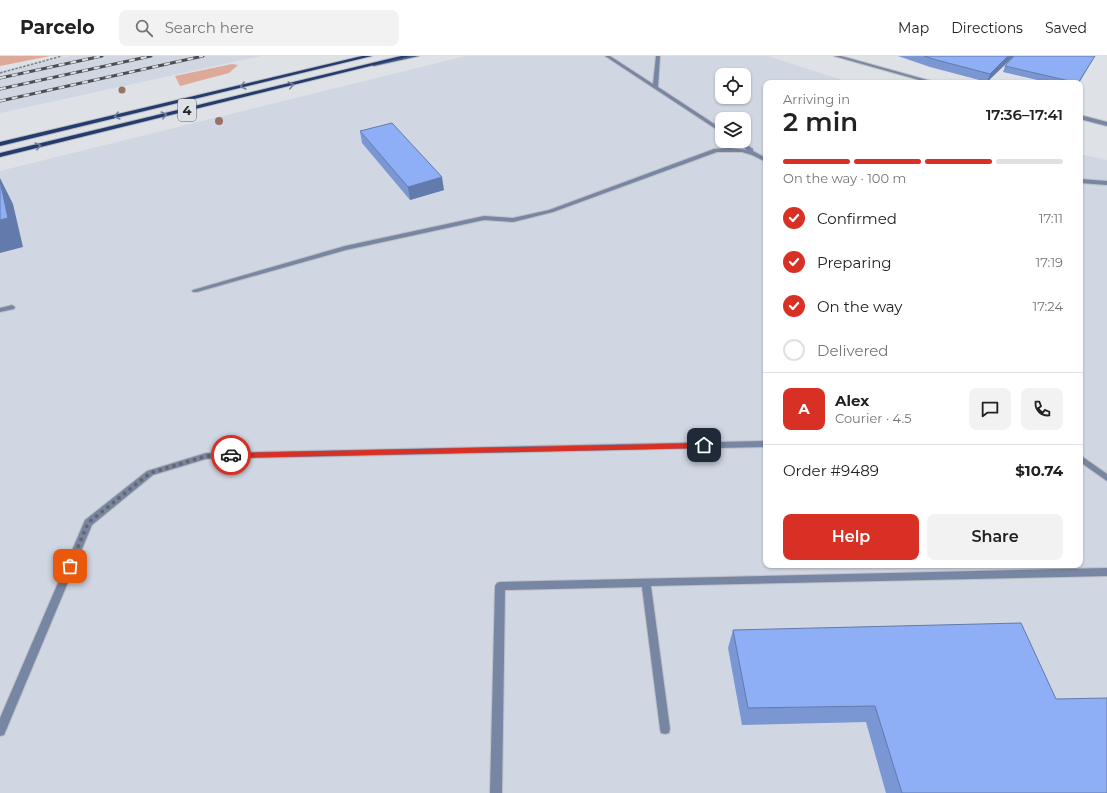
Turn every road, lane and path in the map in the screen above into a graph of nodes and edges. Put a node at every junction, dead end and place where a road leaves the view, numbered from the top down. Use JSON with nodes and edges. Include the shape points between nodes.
{"nodes":[{"id":1,"x":62,"y":56,"type":"edge"},
{"id":2,"x":366,"y":56,"type":"edge"},
{"id":3,"x":408,"y":56,"type":"edge"},
{"id":4,"x":418,"y":56,"type":"edge"},
{"id":5,"x":607,"y":56,"type":"edge"},
{"id":6,"x":658,"y":56,"type":"edge"},
{"id":7,"x":836,"y":56,"type":"edge"},
{"id":8,"x":856,"y":56,"type":"edge"},
{"id":9,"x":848,"y":60,"type":"junction"},
{"id":10,"x":374,"y":65,"type":"junction"},
{"id":11,"x":0,"y":73,"type":"edge"},
{"id":12,"x":925,"y":80,"type":"edge"},
{"id":13,"x":655,"y":87,"type":"junction"},
{"id":14,"x":1083,"y":118,"type":"edge"},
{"id":15,"x":1107,"y":123,"type":"edge"},
{"id":16,"x":715,"y":126,"type":"edge"},
{"id":17,"x":0,"y":144,"type":"edge"},
{"id":18,"x":748,"y":148,"type":"edge"},
{"id":19,"x":755,"y":153,"type":"junction"},
{"id":20,"x":0,"y":155,"type":"edge"},
{"id":21,"x":763,"y":158,"type":"edge"},
{"id":22,"x":1083,"y":181,"type":"edge"},
{"id":23,"x":1107,"y":182,"type":"edge"},
{"id":24,"x":195,"y":291,"type":"dead end"},
{"id":25,"x":12,"y":307,"type":"dead end"},
{"id":26,"x":0,"y":310,"type":"edge"},
{"id":27,"x":763,"y":444,"type":"edge"},
{"id":28,"x":1083,"y":460,"type":"edge"},
{"id":29,"x":1107,"y":478,"type":"edge"},
{"id":30,"x":1107,"y":572,"type":"edge"},
{"id":31,"x":646,"y":582,"type":"junction"},
{"id":32,"x":665,"y":729,"type":"dead end"},
{"id":33,"x":0,"y":731,"type":"edge"},
{"id":34,"x":496,"y":793,"type":"edge"}],
"edges":[{"from":1,"to":11,"type":"path"},
{"from":2,"to":17,"type":"main road","number":"4","one_way":true},
{"from":3,"to":10,"type":"main road","number":"4"},
{"from":4,"to":10,"type":"street"},
{"from":5,"to":13,"type":"street"},
{"from":6,"to":13,"type":"street"},
{"from":7,"to":9,"type":"street"},
{"from":8,"to":9,"type":"street"},
{"from":9,"to":12,"type":"street"},
{"from":20,"to":10,"type":"main road","number":"4","one_way":true},
{"from":13,"to":16,"type":"street"},
{"from":14,"to":15,"type":"street"},
{"from":18,"to":19,"type":"street"},
{"from":19,"to":21,"type":"street"},
{"from":19,"to":24,"type":"street","via":[[733,148],[716,150],[551,211],[513,220],[484,218],[345,248]]},
{"from":22,"to":23,"type":"street"},
{"from":25,"to":26,"type":"street"},
{"from":27,"to":33,"type":"street","via":[[206,456],[150,473],[88,523]]},
{"from":28,"to":29,"type":"street"},
{"from":30,"to":31,"type":"street"},
{"from":31,"to":32,"type":"street"},
{"from":31,"to":34,"type":"street","via":[[500,586]]}]}
